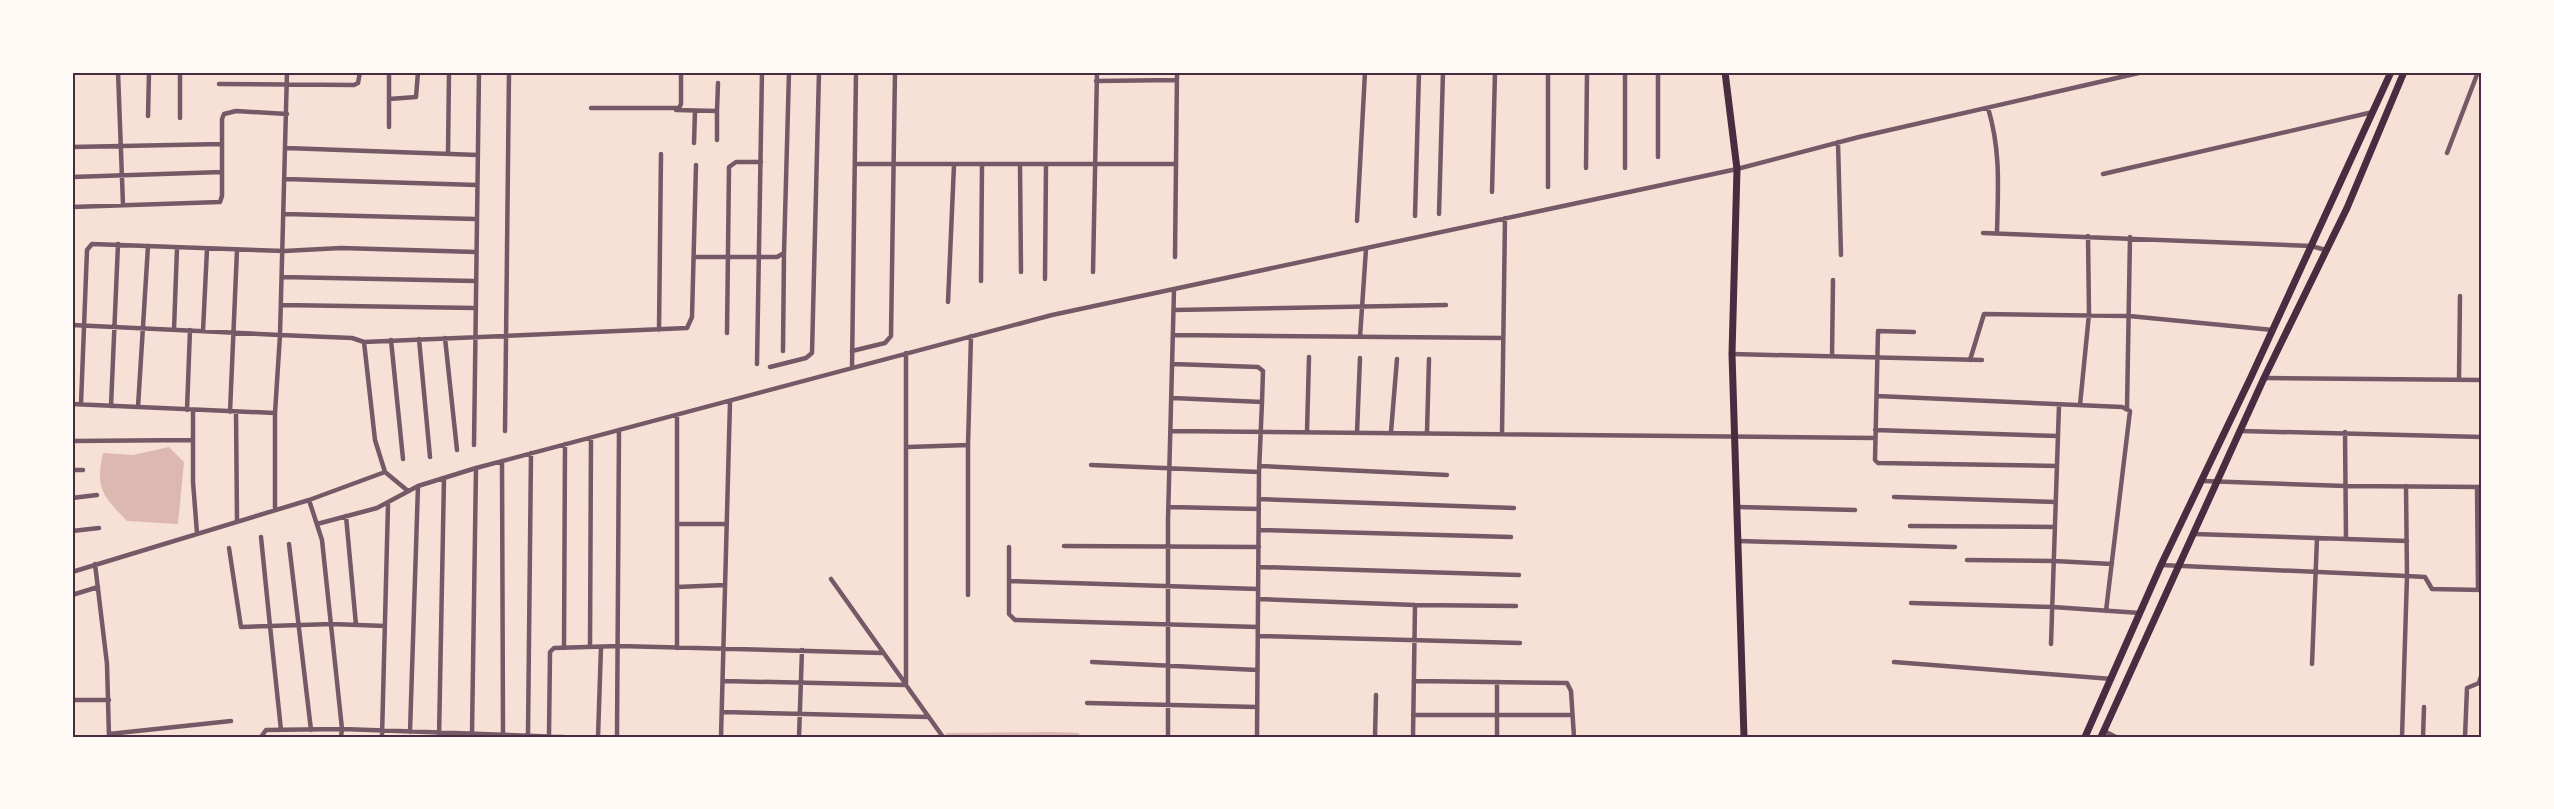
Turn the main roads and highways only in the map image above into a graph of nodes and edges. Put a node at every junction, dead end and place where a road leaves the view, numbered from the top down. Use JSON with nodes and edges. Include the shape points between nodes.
{"nodes":[{"id":1,"x":1725,"y":72,"type":"edge"},
{"id":2,"x":2391,"y":72,"type":"edge"},
{"id":3,"x":2404,"y":72,"type":"edge"},
{"id":4,"x":2102,"y":734,"type":"edge"},
{"id":5,"x":1744,"y":737,"type":"edge"},
{"id":6,"x":2085,"y":737,"type":"edge"}],
"edges":[{"from":1,"to":5,"type":"main road","via":[[1737,166],[1732,354]]},
{"from":2,"to":6,"type":"main road"},
{"from":3,"to":4,"type":"main road","via":[[2362,173]]}]}
